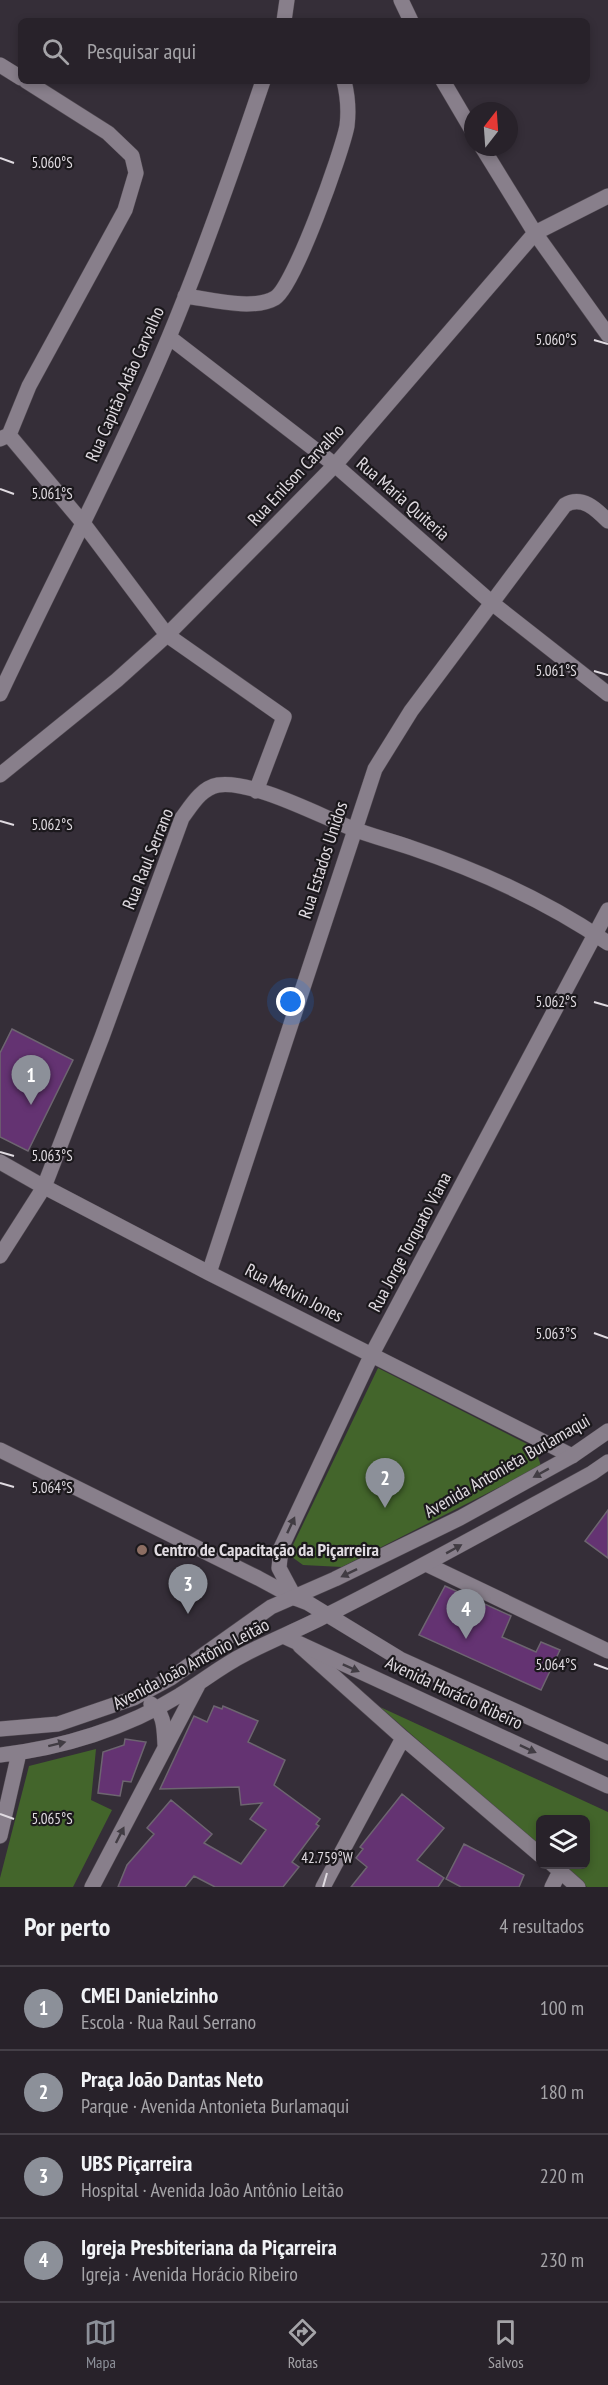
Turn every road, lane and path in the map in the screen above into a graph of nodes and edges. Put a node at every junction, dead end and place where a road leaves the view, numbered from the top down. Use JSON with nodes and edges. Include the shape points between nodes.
{"nodes":[{"id":1,"x":401,"y":0,"type":"edge"},
{"id":2,"x":410,"y":18,"type":"edge"},
{"id":3,"x":0,"y":65,"type":"edge"},
{"id":4,"x":18,"y":76,"type":"edge"},
{"id":5,"x":31,"y":84,"type":"edge"},
{"id":6,"x":262,"y":84,"type":"edge"},
{"id":7,"x":345,"y":84,"type":"edge"},
{"id":8,"x":445,"y":84,"type":"edge"},
{"id":9,"x":464,"y":117,"type":"edge"},
{"id":10,"x":488,"y":156,"type":"edge"},
{"id":11,"x":608,"y":196,"type":"edge"},
{"id":12,"x":535,"y":233,"type":"junction"},
{"id":13,"x":185,"y":296,"type":"junction"},
{"id":14,"x":608,"y":335,"type":"edge"},
{"id":15,"x":169,"y":337,"type":"junction"},
{"id":16,"x":4,"y":437,"type":"edge"},
{"id":17,"x":335,"y":465,"type":"junction"},
{"id":18,"x":608,"y":521,"type":"edge"},
{"id":19,"x":83,"y":523,"type":"junction"},
{"id":20,"x":492,"y":603,"type":"junction"},
{"id":21,"x":167,"y":634,"type":"junction"},
{"id":22,"x":0,"y":694,"type":"edge"},
{"id":23,"x":608,"y":694,"type":"edge"},
{"id":24,"x":0,"y":775,"type":"edge"},
{"id":25,"x":256,"y":791,"type":"junction"},
{"id":26,"x":353,"y":829,"type":"junction"},
{"id":27,"x":608,"y":910,"type":"edge"},
{"id":28,"x":602,"y":938,"type":"edge"},
{"id":29,"x":0,"y":1162,"type":"edge"},
{"id":30,"x":44,"y":1187,"type":"junction"},
{"id":31,"x":0,"y":1256,"type":"edge"},
{"id":32,"x":209,"y":1273,"type":"junction"},
{"id":33,"x":372,"y":1354,"type":"junction"},
{"id":34,"x":608,"y":1431,"type":"edge"},
{"id":35,"x":0,"y":1450,"type":"edge"},
{"id":36,"x":572,"y":1456,"type":"junction"},
{"id":37,"x":608,"y":1462,"type":"edge"},
{"id":38,"x":426,"y":1564,"type":"junction"},
{"id":39,"x":295,"y":1598,"type":"junction"},
{"id":40,"x":328,"y":1615,"type":"junction"},
{"id":41,"x":283,"y":1636,"type":"junction"},
{"id":42,"x":298,"y":1644,"type":"junction"},
{"id":43,"x":608,"y":1651,"type":"edge"},
{"id":44,"x":201,"y":1680,"type":"junction"},
{"id":45,"x":134,"y":1698,"type":"junction"},
{"id":46,"x":157,"y":1708,"type":"junction"},
{"id":47,"x":0,"y":1729,"type":"edge"},
{"id":48,"x":403,"y":1738,"type":"junction"},
{"id":49,"x":165,"y":1745,"type":"junction"},
{"id":50,"x":19,"y":1753,"type":"junction"},
{"id":51,"x":608,"y":1753,"type":"edge"},
{"id":52,"x":0,"y":1755,"type":"edge"},
{"id":53,"x":608,"y":1786,"type":"edge"},
{"id":54,"x":0,"y":1836,"type":"edge"},
{"id":55,"x":536,"y":1852,"type":"edge"},
{"id":56,"x":556,"y":1869,"type":"edge"},
{"id":57,"x":557,"y":1869,"type":"edge"},
{"id":58,"x":93,"y":1887,"type":"edge"},
{"id":59,"x":323,"y":1887,"type":"edge"},
{"id":60,"x":552,"y":1887,"type":"edge"},
{"id":61,"x":578,"y":1887,"type":"edge"}],
"edges":[{"from":1,"to":2,"type":"street"},
{"from":3,"to":4,"type":"street"},
{"from":5,"to":16,"type":"street","via":[[108,133],[132,156],[136,173],[125,210]]},
{"from":6,"to":13,"type":"street","name":"Rua Capitão Adão Carvalho"},
{"from":7,"to":13,"type":"street","via":[[350,102],[341,153],[284,288],[277,297],[263,303]]},
{"from":8,"to":9,"type":"street"},
{"from":10,"to":12,"type":"street"},
{"from":11,"to":12,"type":"street","name":"Rua Enilson Carvalho"},
{"from":12,"to":14,"type":"street"},
{"from":12,"to":17,"type":"street","name":"Rua Enilson Carvalho"},
{"from":13,"to":15,"type":"street","name":"Rua Capitão Adão Carvalho"},
{"from":15,"to":17,"type":"street","name":"Rua Maria Quiteria"},
{"from":15,"to":19,"type":"street","name":"Rua Capitão Adão Carvalho"},
{"from":16,"to":19,"type":"street"},
{"from":17,"to":20,"type":"street","name":"Rua Maria Quiteria"},
{"from":17,"to":21,"type":"street","name":"Rua Enilson Carvalho"},
{"from":18,"to":20,"type":"street","name":"Rua Estados Unidos","via":[[581,501],[565,505]]},
{"from":19,"to":21,"type":"street"},
{"from":19,"to":22,"type":"street","name":"Rua Capitão Adão Carvalho"},
{"from":20,"to":23,"type":"street","name":"Rua Maria Quiteria"},
{"from":20,"to":26,"type":"street","name":"Rua Estados Unidos","via":[[411,711],[375,769]]},
{"from":21,"to":24,"type":"street","name":"Rua Enilson Carvalho"},
{"from":21,"to":25,"type":"street","via":[[284,717]]},
{"from":25,"to":26,"type":"street","name":"Rua Raul Serrano"},
{"from":25,"to":30,"type":"street","name":"Rua Raul Serrano","via":[[216,785],[198,795],[182,818]]},
{"from":26,"to":28,"type":"street","name":"Rua Raul Serrano","via":[[414,848],[530,896]]},
{"from":26,"to":32,"type":"street","name":"Rua Estados Unidos"},
{"from":27,"to":28,"type":"street","name":"Rua Jorge Torquato Viana"},
{"from":28,"to":33,"type":"street","name":"Rua Jorge Torquato Viana"},
{"from":29,"to":30,"type":"street","name":"Rua Melvin Jones"},
{"from":30,"to":31,"type":"street","name":"Rua Raul Serrano"},
{"from":30,"to":32,"type":"street","name":"Rua Melvin Jones"},
{"from":32,"to":33,"type":"street","name":"Rua Melvin Jones"},
{"from":33,"to":36,"type":"street","name":"Rua Melvin Jones"},
{"from":39,"to":33,"type":"street","name":"Rua Jorge Torquato Viana","one_way":true,"via":[[279,1568],[280,1548]]},
{"from":34,"to":36,"type":"street","name":"Avenida Antonieta Burlamaqui"},
{"from":35,"to":39,"type":"street","name":"Avenida Horácio Ribeiro"},
{"from":36,"to":39,"type":"street","name":"Avenida Antonieta Burlamaqui","one_way":true,"via":[[460,1518]]},
{"from":38,"to":37,"type":"street","one_way":true},
{"from":38,"to":40,"type":"street"},
{"from":38,"to":43,"type":"street"},
{"from":39,"to":40,"type":"street","name":"Avenida Horácio Ribeiro"},
{"from":39,"to":45,"type":"street","name":"Avenida João Antônio Leitão","via":[[271,1608],[171,1678]]},
{"from":40,"to":41,"type":"street","name":"Avenida João Antônio Leitão"},
{"from":40,"to":51,"type":"street","name":"Avenida Horácio Ribeiro","via":[[400,1659]]},
{"from":41,"to":42,"type":"street","name":"Avenida Horácio Ribeiro"},
{"from":41,"to":44,"type":"street","name":"Avenida João Antônio Leitão"},
{"from":42,"to":48,"type":"street"},
{"from":42,"to":53,"type":"street","name":"Avenida Horácio Ribeiro","one_way":true},
{"from":44,"to":46,"type":"street","name":"Avenida João Antônio Leitão"},
{"from":44,"to":49,"type":"street"},
{"from":45,"to":46,"type":"street"},
{"from":45,"to":47,"type":"street","name":"Avenida João Antônio Leitão","via":[[58,1724]]},
{"from":46,"to":49,"type":"street"},
{"from":50,"to":46,"type":"street","name":"Avenida João Antônio Leitão","one_way":true,"via":[[123,1724]]},
{"from":48,"to":55,"type":"street"},
{"from":48,"to":59,"type":"street"},
{"from":58,"to":49,"type":"street","one_way":true},
{"from":50,"to":52,"type":"street","name":"Avenida João Antônio Leitão"},
{"from":50,"to":54,"type":"street"},
{"from":56,"to":60,"type":"street"},
{"from":57,"to":61,"type":"street"}]}
